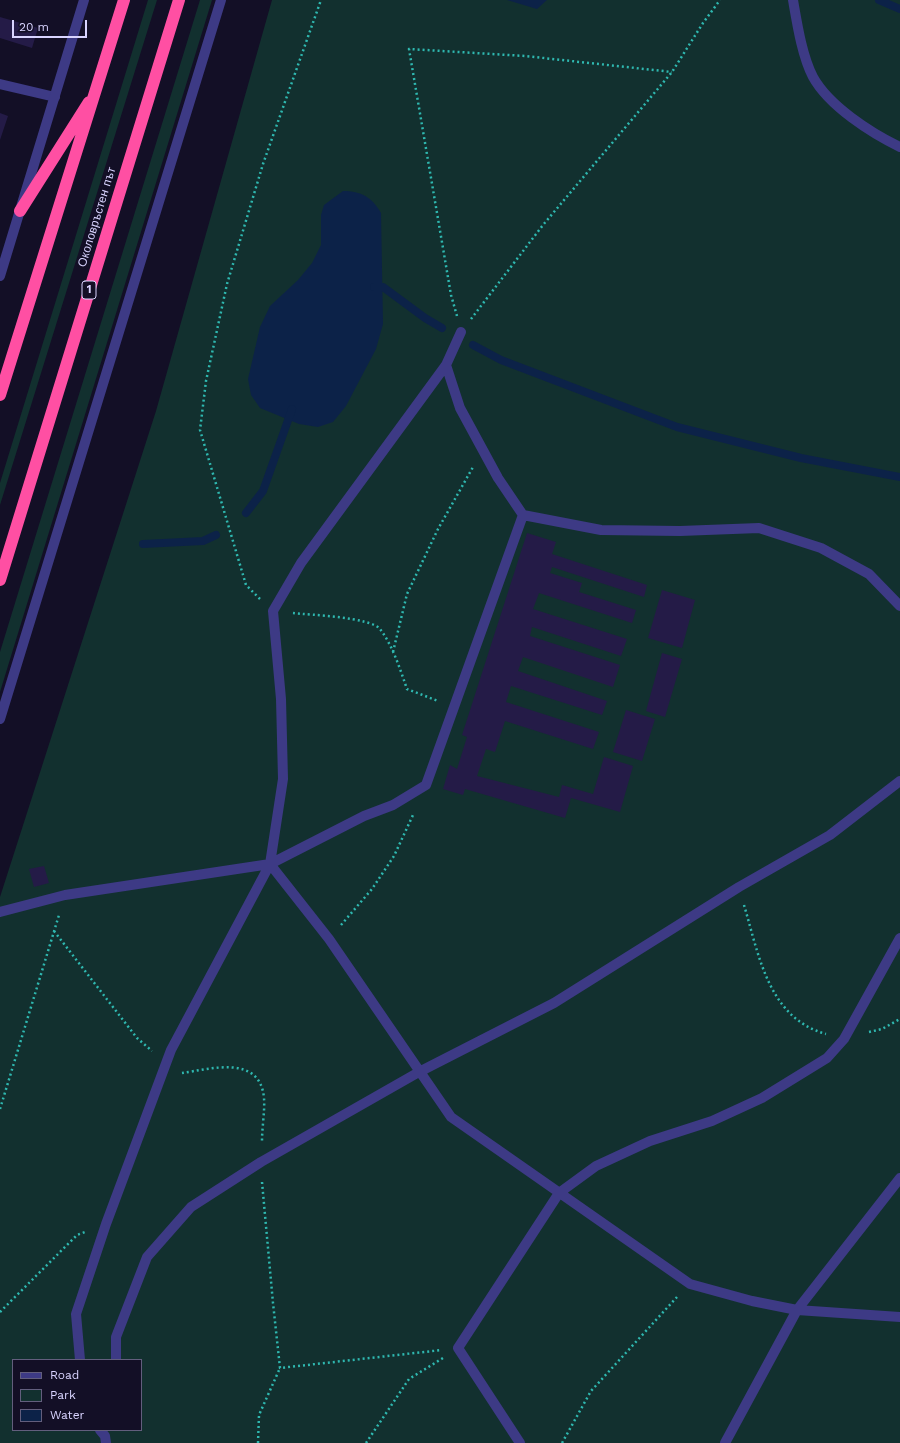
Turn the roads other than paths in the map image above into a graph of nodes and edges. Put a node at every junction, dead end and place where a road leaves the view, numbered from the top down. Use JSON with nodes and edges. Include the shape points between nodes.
{"nodes":[{"id":1,"x":84,"y":0,"type":"edge"},
{"id":2,"x":124,"y":0,"type":"edge"},
{"id":3,"x":179,"y":0,"type":"edge"},
{"id":4,"x":221,"y":0,"type":"edge"},
{"id":5,"x":793,"y":0,"type":"edge"},
{"id":6,"x":0,"y":84,"type":"edge"},
{"id":7,"x":98,"y":87,"type":"junction"},
{"id":8,"x":55,"y":97,"type":"junction"},
{"id":9,"x":900,"y":147,"type":"edge"},
{"id":10,"x":20,"y":211,"type":"junction"},
{"id":11,"x":4,"y":248,"type":"edge"},
{"id":12,"x":0,"y":276,"type":"edge"},
{"id":13,"x":461,"y":332,"type":"road end"},
{"id":14,"x":446,"y":365,"type":"junction"},
{"id":15,"x":0,"y":395,"type":"edge"},
{"id":16,"x":523,"y":515,"type":"junction"},
{"id":17,"x":0,"y":580,"type":"edge"},
{"id":18,"x":900,"y":606,"type":"edge"},
{"id":19,"x":0,"y":719,"type":"edge"},
{"id":20,"x":900,"y":780,"type":"edge"},
{"id":21,"x":270,"y":864,"type":"junction"},
{"id":22,"x":0,"y":912,"type":"edge"},
{"id":23,"x":900,"y":938,"type":"edge"},
{"id":24,"x":420,"y":1072,"type":"junction"},
{"id":25,"x":900,"y":1178,"type":"edge"},
{"id":26,"x":559,"y":1193,"type":"junction"},
{"id":27,"x":797,"y":1310,"type":"junction"},
{"id":28,"x":900,"y":1317,"type":"edge"},
{"id":29,"x":80,"y":1359,"type":"edge"},
{"id":30,"x":116,"y":1359,"type":"edge"},
{"id":31,"x":520,"y":1443,"type":"edge"},
{"id":32,"x":725,"y":1443,"type":"edge"}],
"edges":[{"from":1,"to":8,"type":"street"},
{"from":2,"to":7,"type":"highway"},
{"from":3,"to":17,"type":"highway","name":"Околовръстен път","number":"1"},
{"from":4,"to":19,"type":"street"},
{"from":5,"to":9,"type":"street","via":[[800,38],[813,77],[842,112]]},
{"from":6,"to":8,"type":"street"},
{"from":7,"to":10,"type":"highway"},
{"from":7,"to":15,"type":"highway"},
{"from":8,"to":10,"type":"street"},
{"from":10,"to":11,"type":"street"},
{"from":11,"to":12,"type":"street"},
{"from":13,"to":14,"type":"street"},
{"from":14,"to":16,"type":"street","via":[[460,408],[498,478]]},
{"from":14,"to":21,"type":"street","via":[[301,562],[273,611],[281,699],[283,779]]},
{"from":16,"to":18,"type":"street","via":[[602,530],[759,528],[828,551],[869,574]]},
{"from":16,"to":21,"type":"street","via":[[426,785],[393,805],[364,816]]},
{"from":20,"to":24,"type":"street","via":[[830,835],[739,888],[554,1003]]},
{"from":21,"to":22,"type":"street","via":[[65,895]]},
{"from":21,"to":24,"type":"street","via":[[329,939]]},
{"from":21,"to":29,"type":"street","via":[[166,1062],[106,1224],[76,1314]]},
{"from":23,"to":26,"type":"street","via":[[844,1038],[827,1058],[762,1098],[712,1121],[650,1141],[603,1163]]},
{"from":24,"to":26,"type":"street","via":[[450,1118]]},
{"from":24,"to":30,"type":"street","via":[[261,1162],[191,1207],[147,1257],[116,1337]]},
{"from":25,"to":27,"type":"street"},
{"from":26,"to":27,"type":"street","via":[[690,1284]]},
{"from":26,"to":31,"type":"street","via":[[458,1348]]},
{"from":27,"to":28,"type":"street"},
{"from":27,"to":32,"type":"street"}]}
